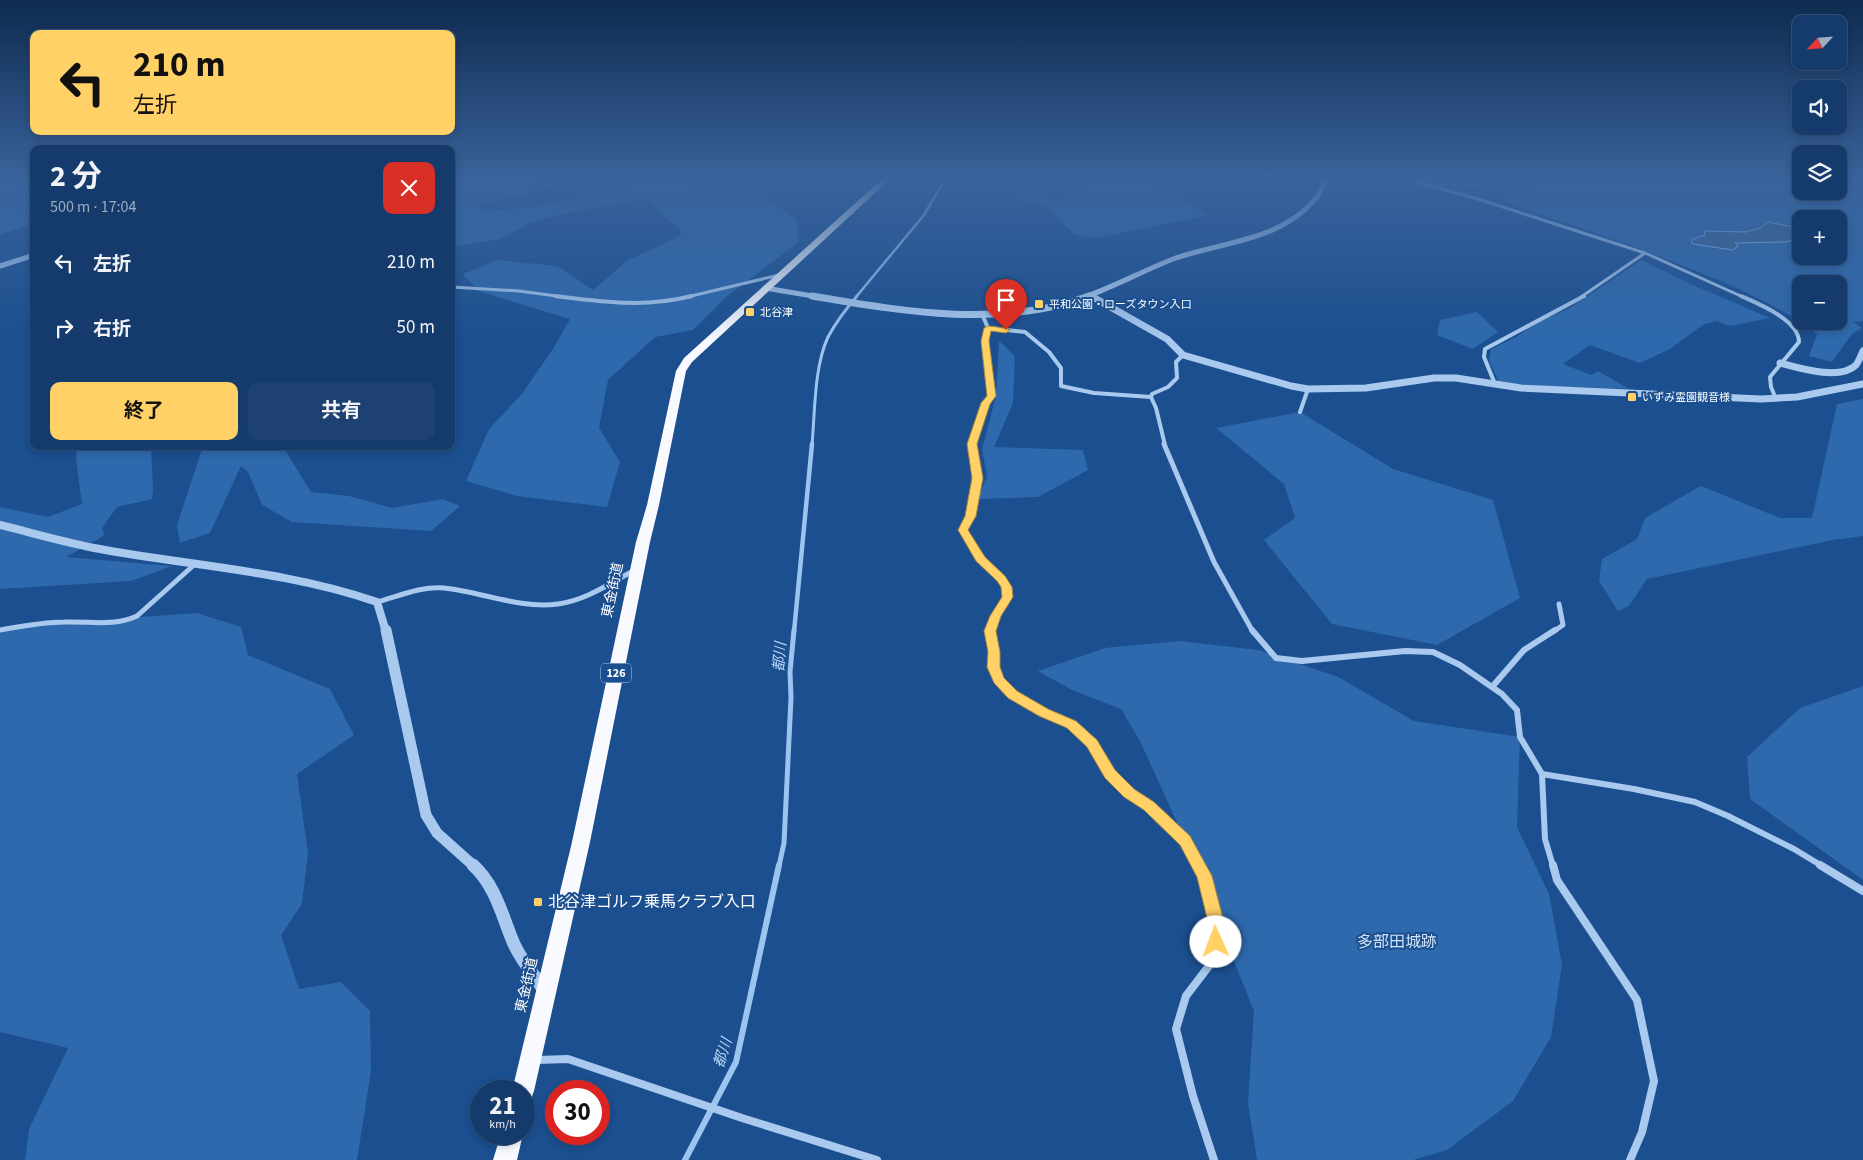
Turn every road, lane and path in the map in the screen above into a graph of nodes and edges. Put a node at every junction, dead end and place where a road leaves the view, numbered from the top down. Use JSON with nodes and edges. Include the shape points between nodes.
{"nodes":[{"id":1,"x":826,"y":233,"type":"edge"},
{"id":2,"x":1263,"y":233,"type":"edge"},
{"id":3,"x":1581,"y":233,"type":"edge"},
{"id":4,"x":1644,"y":253,"type":"junction"},
{"id":5,"x":30,"y":257,"type":"edge"},
{"id":6,"x":0,"y":266,"type":"edge"},
{"id":7,"x":779,"y":275,"type":"junction"},
{"id":8,"x":455,"y":287,"type":"edge"},
{"id":9,"x":766,"y":288,"type":"junction"},
{"id":10,"x":1090,"y":295,"type":"junction"},
{"id":11,"x":836,"y":299,"type":"joint"},
{"id":12,"x":872,"y":305,"type":"joint"},
{"id":13,"x":982,"y":314,"type":"junction"},
{"id":14,"x":988,"y":328,"type":"junction"},
{"id":15,"x":1863,"y":351,"type":"edge"},
{"id":16,"x":1183,"y":355,"type":"junction"},
{"id":17,"x":1780,"y":363,"type":"junction"},
{"id":18,"x":1495,"y":384,"type":"junction"},
{"id":19,"x":1863,"y":384,"type":"edge"},
{"id":20,"x":1308,"y":389,"type":"junction"},
{"id":21,"x":1151,"y":397,"type":"junction"},
{"id":22,"x":1776,"y":399,"type":"junction"},
{"id":23,"x":1300,"y":412,"type":"dead end"},
{"id":24,"x":0,"y":525,"type":"edge"},
{"id":25,"x":194,"y":564,"type":"junction"},
{"id":26,"x":638,"y":568,"type":"junction"},
{"id":27,"x":377,"y":602,"type":"junction"},
{"id":28,"x":1559,"y":604,"type":"dead end"},
{"id":29,"x":0,"y":630,"type":"edge"},
{"id":30,"x":1492,"y":687,"type":"junction"},
{"id":31,"x":1542,"y":774,"type":"junction"},
{"id":32,"x":1863,"y":891,"type":"edge"},
{"id":33,"x":546,"y":992,"type":"junction"},
{"id":34,"x":531,"y":1060,"type":"junction"},
{"id":35,"x":526,"y":1080,"type":"edge"},
{"id":36,"x":509,"y":1145,"type":"edge"},
{"id":37,"x":505,"y":1160,"type":"edge"},
{"id":38,"x":877,"y":1160,"type":"edge"},
{"id":39,"x":1214,"y":1160,"type":"edge"},
{"id":40,"x":1630,"y":1160,"type":"edge"}],
"edges":[{"from":1,"to":7,"type":"highway","name":"東金街道","number":"126"},
{"from":2,"to":10,"type":"street","via":[[1190,253]]},
{"from":3,"to":4,"type":"street"},
{"from":4,"to":17,"type":"street","via":[[1750,300],[1793,325],[1799,334],[1799,342]]},
{"from":4,"to":18,"type":"street","via":[[1582,297],[1485,349],[1484,357]]},
{"from":5,"to":6,"type":"street"},
{"from":7,"to":8,"type":"street","via":[[675,300],[643,304]]},
{"from":7,"to":9,"type":"highway","name":"東金街道","number":"126"},
{"from":9,"to":11,"type":"street"},
{"from":9,"to":26,"type":"highway","name":"東金街道","number":"126","via":[[688,360],[681,371]]},
{"from":10,"to":13,"type":"street","via":[[1044,307]]},
{"from":10,"to":16,"type":"street","via":[[1167,339]]},
{"from":11,"to":12,"type":"street"},
{"from":12,"to":13,"type":"street","via":[[926,312]]},
{"from":13,"to":14,"type":"street"},
{"from":14,"to":21,"type":"street","via":[[1025,332],[1049,352],[1061,368],[1061,386],[1102,394]]},
{"from":14,"to":39,"type":"street","via":[[985,341],[992,396],[986,403],[972,444],[978,478],[971,516],[963,530],[980,559],[1007,587],[1008,597],[990,631],[993,667],[999,680],[1012,694],[1072,724],[1092,743],[1110,774],[1185,840],[1205,876],[1217,926],[1214,958],[1186,996],[1176,1029]]},
{"from":15,"to":17,"type":"street","via":[[1856,364],[1840,372]]},
{"from":16,"to":20,"type":"street"},
{"from":16,"to":21,"type":"street","via":[[1176,362],[1178,378]]},
{"from":17,"to":22,"type":"street","via":[[1770,377]]},
{"from":18,"to":20,"type":"street","via":[[1434,378],[1366,388]]},
{"from":18,"to":22,"type":"street"},
{"from":19,"to":22,"type":"street"},
{"from":20,"to":23,"type":"street"},
{"from":21,"to":30,"type":"street","via":[[1157,408],[1161,436],[1188,504],[1252,630],[1276,658],[1302,661],[1433,652],[1460,665]]},
{"from":24,"to":25,"type":"street","via":[[99,550]]},
{"from":25,"to":27,"type":"street","via":[[340,589]]},
{"from":25,"to":29,"type":"street","via":[[127,622],[111,625],[59,621]]},
{"from":26,"to":27,"type":"street","via":[[574,600],[553,604],[528,605],[443,588],[428,588]]},
{"from":26,"to":33,"type":"highway","name":"東金街道","number":"126"},
{"from":27,"to":33,"type":"street","via":[[426,815],[437,833],[481,872],[493,889],[515,946]]},
{"from":28,"to":30,"type":"street","via":[[1563,625],[1524,650]]},
{"from":30,"to":31,"type":"street","via":[[1517,710],[1520,737]]},
{"from":31,"to":32,"type":"street","via":[[1695,802],[1794,849]]},
{"from":31,"to":40,"type":"street","via":[[1545,839],[1557,880],[1637,1000],[1654,1081],[1642,1132]]},
{"from":33,"to":34,"type":"highway","name":"東金街道","number":"126"},
{"from":34,"to":35,"type":"highway","name":"東金街道","number":"126"},
{"from":34,"to":38,"type":"street","via":[[568,1059]]},
{"from":36,"to":37,"type":"highway"}]}
